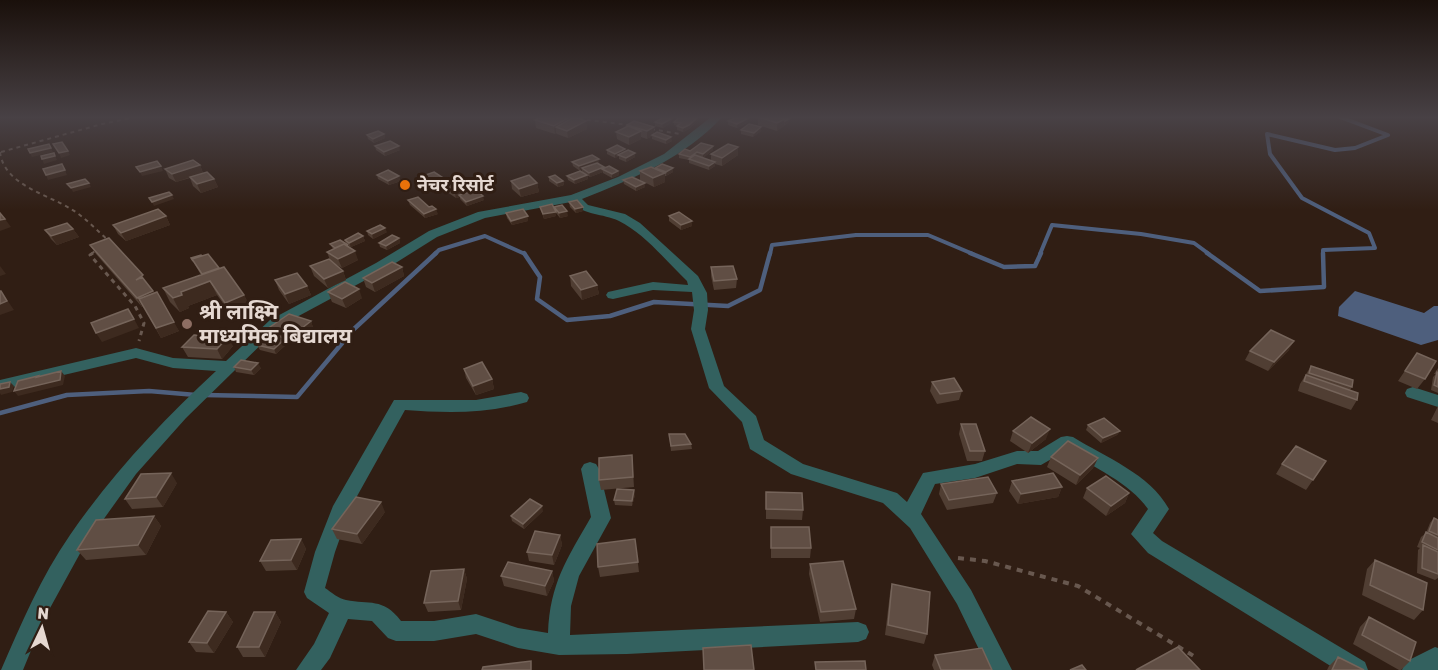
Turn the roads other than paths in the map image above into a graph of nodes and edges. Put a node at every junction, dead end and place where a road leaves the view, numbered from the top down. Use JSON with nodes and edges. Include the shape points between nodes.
{"nodes":[{"id":1,"x":678,"y":148,"type":"edge"},
{"id":2,"x":574,"y":198,"type":"junction"},
{"id":3,"x":613,"y":295,"type":"dead end"},
{"id":4,"x":699,"y":299,"type":"junction"},
{"id":5,"x":225,"y":370,"type":"junction"},
{"id":6,"x":0,"y":385,"type":"edge"},
{"id":7,"x":1413,"y":393,"type":"dead end"},
{"id":8,"x":521,"y":398,"type":"dead end"},
{"id":9,"x":1438,"y":401,"type":"edge"},
{"id":10,"x":590,"y":469,"type":"dead end"},
{"id":11,"x":910,"y":516,"type":"junction"},
{"id":12,"x":342,"y":610,"type":"junction"},
{"id":13,"x":858,"y":632,"type":"dead end"},
{"id":14,"x":559,"y":645,"type":"junction"},
{"id":15,"x":1438,"y":659,"type":"edge"},
{"id":16,"x":12,"y":670,"type":"edge"},
{"id":17,"x":307,"y":670,"type":"edge"},
{"id":18,"x":1001,"y":670,"type":"edge"},
{"id":19,"x":1357,"y":670,"type":"edge"},
{"id":20,"x":1413,"y":670,"type":"edge"}],
"edges":[{"from":1,"to":2,"type":"street","via":[[622,179]]},
{"from":2,"to":4,"type":"street","via":[[584,208],[621,217],[636,226],[693,279]]},
{"from":2,"to":5,"type":"street","via":[[482,215],[434,234],[275,323]]},
{"from":3,"to":4,"type":"street","via":[[653,286],[687,289]]},
{"from":4,"to":11,"type":"street","via":[[699,329],[717,388],[750,420],[756,444],[797,469],[890,498]]},
{"from":5,"to":6,"type":"street","via":[[136,353]]},
{"from":5,"to":16,"type":"street","via":[[130,469],[76,542],[34,615]]},
{"from":7,"to":9,"type":"street"},
{"from":8,"to":12,"type":"street","via":[[468,405],[399,404],[342,506],[314,592]]},
{"from":10,"to":14,"type":"street","via":[[601,518],[569,574],[560,606]]},
{"from":11,"to":18,"type":"street","via":[[964,597]]},
{"from":11,"to":19,"type":"street","via":[[929,478],[982,469],[1026,455],[1041,458],[1067,442],[1155,501],[1159,509],[1140,534],[1155,547]]},
{"from":12,"to":14,"type":"street","via":[[366,609],[389,619],[396,631],[435,631],[476,624],[518,638]]},
{"from":12,"to":17,"type":"street","via":[[322,651]]},
{"from":13,"to":14,"type":"street"},
{"from":15,"to":20,"type":"street"}]}
